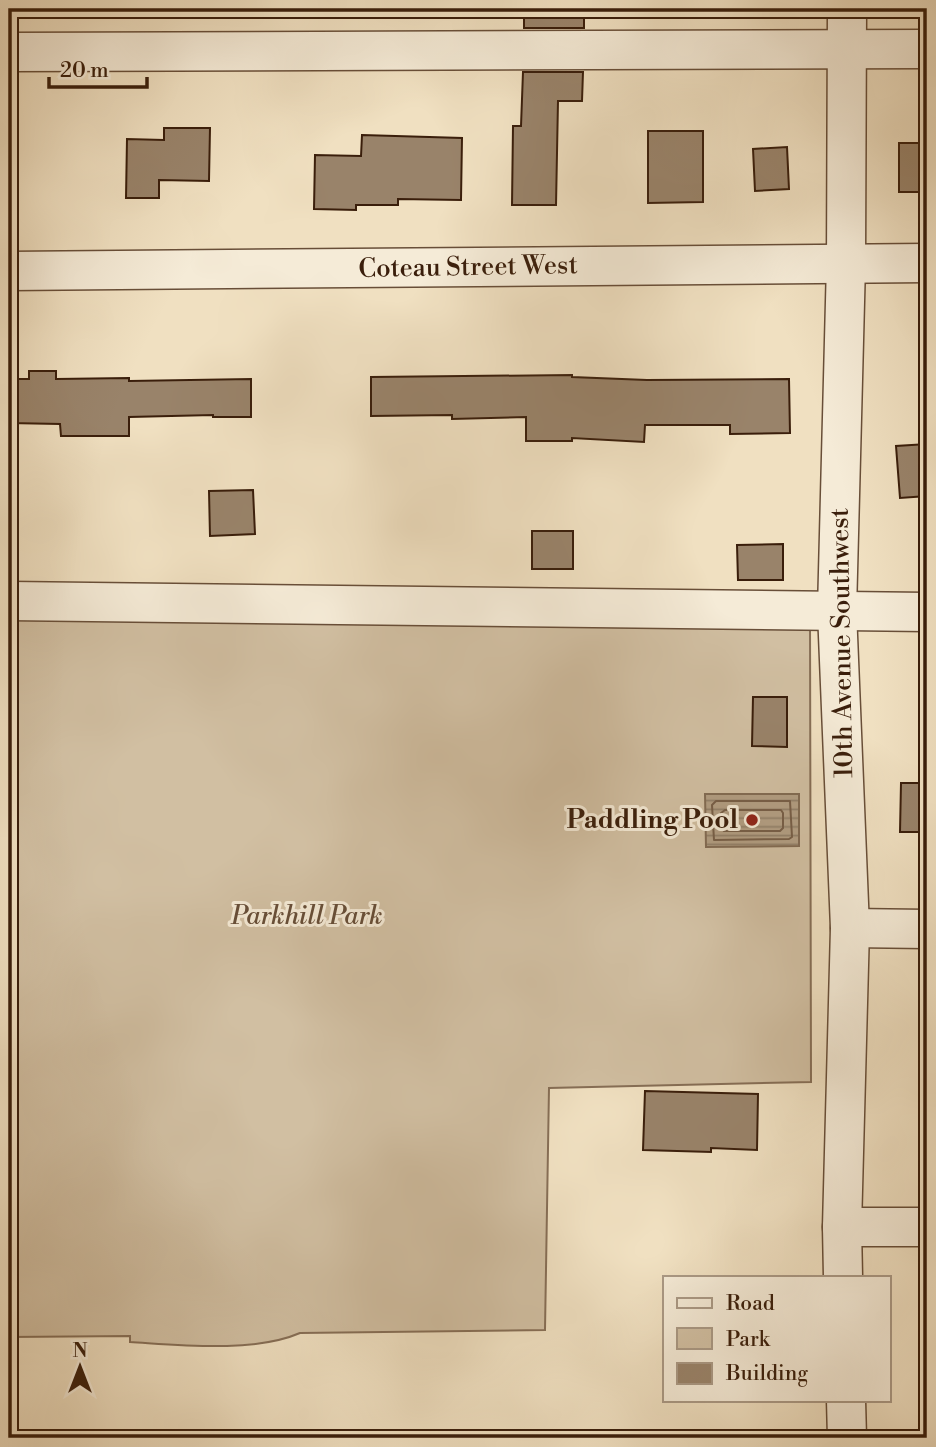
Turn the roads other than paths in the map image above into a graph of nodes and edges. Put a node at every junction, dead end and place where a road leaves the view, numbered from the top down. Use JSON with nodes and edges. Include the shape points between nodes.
{"nodes":[{"id":1,"x":846,"y":9,"type":"edge"},
{"id":2,"x":846,"y":48,"type":"junction"},
{"id":3,"x":927,"y":49,"type":"edge"},
{"id":4,"x":9,"y":51,"type":"edge"},
{"id":5,"x":846,"y":263,"type":"junction"},
{"id":6,"x":927,"y":263,"type":"edge"},
{"id":7,"x":9,"y":271,"type":"edge"},
{"id":8,"x":9,"y":601,"type":"edge"},
{"id":9,"x":837,"y":611,"type":"junction"},
{"id":10,"x":927,"y":612,"type":"edge"},
{"id":11,"x":850,"y":928,"type":"junction"},
{"id":12,"x":927,"y":929,"type":"edge"},
{"id":13,"x":842,"y":1227,"type":"junction"},
{"id":14,"x":927,"y":1227,"type":"edge"},
{"id":15,"x":843,"y":1276,"type":"edge"},
{"id":16,"x":846,"y":1402,"type":"edge"},
{"id":17,"x":846,"y":1438,"type":"edge"}],
"edges":[{"from":1,"to":2,"type":"street","name":"10th Avenue Southwest"},
{"from":2,"to":3,"type":"street"},
{"from":2,"to":4,"type":"street"},
{"from":2,"to":5,"type":"street","name":"10th Avenue Southwest"},
{"from":5,"to":6,"type":"street","name":"Coteau Street West"},
{"from":5,"to":7,"type":"street","name":"Coteau Street West"},
{"from":5,"to":9,"type":"street","name":"10th Avenue Southwest"},
{"from":8,"to":9,"type":"street"},
{"from":9,"to":10,"type":"street"},
{"from":9,"to":11,"type":"street","name":"10th Avenue Southwest"},
{"from":11,"to":12,"type":"street"},
{"from":11,"to":13,"type":"street","name":"10th Avenue Southwest"},
{"from":13,"to":14,"type":"street"},
{"from":13,"to":15,"type":"street","name":"10th Avenue Southwest"},
{"from":16,"to":17,"type":"street"}]}
